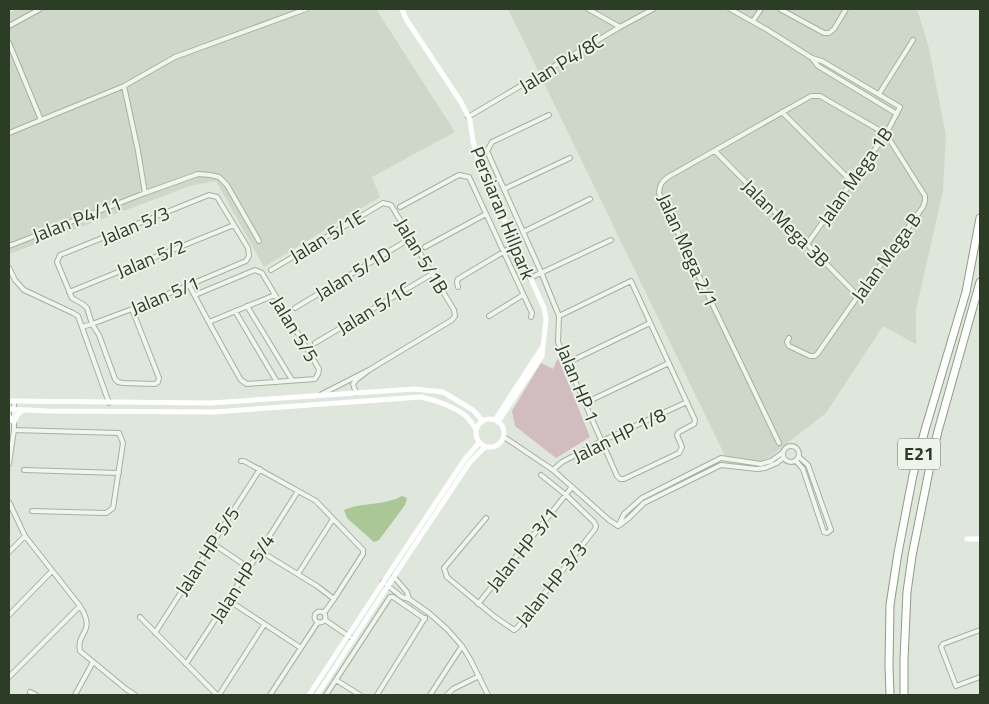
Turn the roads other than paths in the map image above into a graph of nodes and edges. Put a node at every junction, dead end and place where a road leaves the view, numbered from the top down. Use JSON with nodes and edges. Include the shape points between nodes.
{"nodes":[{"id":1,"x":40,"y":9,"type":"edge"},
{"id":2,"x":306,"y":9,"type":"edge"},
{"id":3,"x":402,"y":9,"type":"edge"},
{"id":4,"x":588,"y":9,"type":"edge"},
{"id":5,"x":653,"y":9,"type":"edge"},
{"id":6,"x":730,"y":9,"type":"edge"},
{"id":7,"x":760,"y":9,"type":"edge"},
{"id":8,"x":780,"y":9,"type":"edge"},
{"id":9,"x":846,"y":9,"type":"edge"},
{"id":10,"x":752,"y":21,"type":"junction"},
{"id":11,"x":9,"y":26,"type":"edge"},
{"id":12,"x":620,"y":27,"type":"junction"},
{"id":13,"x":913,"y":40,"type":"dead end"},
{"id":14,"x":9,"y":43,"type":"edge"},
{"id":15,"x":812,"y":58,"type":"junction"},
{"id":16,"x":124,"y":86,"type":"junction"},
{"id":17,"x":879,"y":94,"type":"junction"},
{"id":18,"x":782,"y":112,"type":"junction"},
{"id":19,"x":897,"y":114,"type":"junction"},
{"id":20,"x":549,"y":115,"type":"dead end"},
{"id":21,"x":468,"y":117,"type":"junction"},
{"id":22,"x":41,"y":120,"type":"junction"},
{"id":23,"x":9,"y":133,"type":"edge"},
{"id":24,"x":886,"y":134,"type":"junction"},
{"id":25,"x":714,"y":151,"type":"junction"},
{"id":26,"x":570,"y":158,"type":"dead end"},
{"id":27,"x":852,"y":182,"type":"junction"},
{"id":28,"x":504,"y":189,"type":"junction"},
{"id":29,"x":144,"y":193,"type":"junction"},
{"id":30,"x":590,"y":199,"type":"dead end"},
{"id":31,"x":383,"y":203,"type":"joint"},
{"id":32,"x":400,"y":207,"type":"dead end"},
{"id":33,"x":486,"y":214,"type":"junction"},
{"id":34,"x":980,"y":218,"type":"edge"},
{"id":35,"x":234,"y":225,"type":"junction"},
{"id":36,"x":523,"y":232,"type":"junction"},
{"id":37,"x":411,"y":238,"type":"junction"},
{"id":38,"x":611,"y":240,"type":"dead end"},
{"id":39,"x":259,"y":241,"type":"dead end"},
{"id":40,"x":807,"y":244,"type":"junction"},
{"id":41,"x":9,"y":246,"type":"edge"},
{"id":42,"x":515,"y":246,"type":"junction"},
{"id":43,"x":424,"y":247,"type":"dead end"},
{"id":44,"x":504,"y":253,"type":"junction"},
{"id":45,"x":246,"y":261,"type":"joint"},
{"id":46,"x":9,"y":268,"type":"edge"},
{"id":47,"x":271,"y":270,"type":"dead end"},
{"id":48,"x":541,"y":272,"type":"junction"},
{"id":49,"x":432,"y":274,"type":"junction"},
{"id":50,"x":530,"y":278,"type":"junction"},
{"id":51,"x":980,"y":282,"type":"edge"},
{"id":52,"x":189,"y":285,"type":"junction"},
{"id":53,"x":458,"y":287,"type":"dead end"},
{"id":54,"x":69,"y":292,"type":"junction"},
{"id":55,"x":194,"y":295,"type":"junction"},
{"id":56,"x":275,"y":295,"type":"junction"},
{"id":57,"x":523,"y":295,"type":"junction"},
{"id":58,"x":858,"y":296,"type":"junction"},
{"id":59,"x":247,"y":306,"type":"junction"},
{"id":60,"x":295,"y":308,"type":"dead end"},
{"id":61,"x":132,"y":309,"type":"junction"},
{"id":62,"x":234,"y":311,"type":"junction"},
{"id":63,"x":489,"y":316,"type":"dead end"},
{"id":64,"x":559,"y":316,"type":"junction"},
{"id":65,"x":531,"y":317,"type":"dead end"},
{"id":66,"x":209,"y":322,"type":"junction"},
{"id":67,"x":650,"y":323,"type":"junction"},
{"id":68,"x":92,"y":324,"type":"junction"},
{"id":69,"x":82,"y":327,"type":"junction"},
{"id":70,"x":789,"y":338,"type":"dead end"},
{"id":71,"x":315,"y":343,"type":"dead end"},
{"id":72,"x":567,"y":363,"type":"junction"},
{"id":73,"x":669,"y":363,"type":"junction"},
{"id":74,"x":369,"y":370,"type":"junction"},
{"id":75,"x":292,"y":380,"type":"junction"},
{"id":76,"x":277,"y":382,"type":"junction"},
{"id":77,"x":356,"y":393,"type":"junction"},
{"id":78,"x":346,"y":394,"type":"junction"},
{"id":79,"x":317,"y":396,"type":"junction"},
{"id":80,"x":306,"y":397,"type":"junction"},
{"id":81,"x":11,"y":402,"type":"edge"},
{"id":82,"x":687,"y":402,"type":"junction"},
{"id":83,"x":109,"y":403,"type":"junction"},
{"id":84,"x":211,"y":403,"type":"junction"},
{"id":85,"x":585,"y":403,"type":"junction"},
{"id":86,"x":317,"y":404,"type":"junction"},
{"id":87,"x":11,"y":410,"type":"edge"},
{"id":88,"x":22,"y":410,"type":"junction"},
{"id":89,"x":214,"y":412,"type":"junction"},
{"id":90,"x":9,"y":417,"type":"edge"},
{"id":91,"x":483,"y":421,"type":"junction"},
{"id":92,"x":497,"y":421,"type":"junction"},
{"id":93,"x":14,"y":422,"type":"junction"},
{"id":94,"x":476,"y":429,"type":"junction"},
{"id":95,"x":14,"y":430,"type":"junction"},
{"id":96,"x":504,"y":437,"type":"junction"},
{"id":97,"x":602,"y":441,"type":"junction"},
{"id":98,"x":479,"y":443,"type":"junction"},
{"id":99,"x":778,"y":443,"type":"dead end"},
{"id":100,"x":485,"y":447,"type":"junction"},
{"id":101,"x":782,"y":453,"type":"junction"},
{"id":102,"x":784,"y":458,"type":"junction"},
{"id":103,"x":797,"y":459,"type":"junction"},
{"id":104,"x":241,"y":461,"type":"dead end"},
{"id":105,"x":9,"y":464,"type":"edge"},
{"id":106,"x":260,"y":469,"type":"junction"},
{"id":107,"x":24,"y":470,"type":"dead end"},
{"id":108,"x":553,"y":470,"type":"junction"},
{"id":109,"x":118,"y":473,"type":"junction"},
{"id":110,"x":541,"y":475,"type":"dead end"},
{"id":111,"x":679,"y":479,"type":"junction"},
{"id":112,"x":686,"y":482,"type":"junction"},
{"id":113,"x":572,"y":487,"type":"junction"},
{"id":114,"x":298,"y":491,"type":"junction"},
{"id":115,"x":566,"y":495,"type":"junction"},
{"id":116,"x":9,"y":502,"type":"edge"},
{"id":117,"x":32,"y":511,"type":"dead end"},
{"id":118,"x":334,"y":518,"type":"junction"},
{"id":119,"x":486,"y":518,"type":"dead end"},
{"id":120,"x":618,"y":526,"type":"junction"},
{"id":121,"x":25,"y":536,"type":"junction"},
{"id":122,"x":967,"y":539,"type":"dead end"},
{"id":123,"x":980,"y":539,"type":"edge"},
{"id":124,"x":212,"y":543,"type":"junction"},
{"id":125,"x":260,"y":551,"type":"junction"},
{"id":126,"x":9,"y":552,"type":"edge"},
{"id":127,"x":249,"y":568,"type":"junction"},
{"id":128,"x":52,"y":571,"type":"junction"},
{"id":129,"x":298,"y":574,"type":"junction"},
{"id":130,"x":391,"y":575,"type":"junction"},
{"id":131,"x":385,"y":584,"type":"junction"},
{"id":132,"x":334,"y":599,"type":"junction"},
{"id":133,"x":409,"y":599,"type":"junction"},
{"id":134,"x":228,"y":600,"type":"junction"},
{"id":135,"x":478,"y":604,"type":"junction"},
{"id":136,"x":80,"y":606,"type":"junction"},
{"id":137,"x":324,"y":613,"type":"junction"},
{"id":138,"x":429,"y":613,"type":"junction"},
{"id":139,"x":9,"y":615,"type":"edge"},
{"id":140,"x":140,"y":617,"type":"dead end"},
{"id":141,"x":425,"y":619,"type":"junction"},
{"id":142,"x":325,"y":620,"type":"junction"},
{"id":143,"x":318,"y":622,"type":"junction"},
{"id":144,"x":264,"y":625,"type":"junction"},
{"id":145,"x":980,"y":630,"type":"edge"},
{"id":146,"x":155,"y":633,"type":"junction"},
{"id":147,"x":350,"y":638,"type":"junction"},
{"id":148,"x":462,"y":646,"type":"junction"},
{"id":149,"x":301,"y":648,"type":"junction"},
{"id":150,"x":93,"y":662,"type":"junction"},
{"id":151,"x":186,"y":664,"type":"junction"},
{"id":152,"x":478,"y":676,"type":"junction"},
{"id":153,"x":9,"y":677,"type":"edge"},
{"id":154,"x":980,"y":677,"type":"edge"},
{"id":155,"x":336,"y":680,"type":"junction"},
{"id":156,"x":126,"y":689,"type":"junction"},
{"id":157,"x":30,"y":692,"type":"dead end"},
{"id":158,"x":36,"y":695,"type":"edge"},
{"id":159,"x":75,"y":695,"type":"edge"},
{"id":160,"x":123,"y":695,"type":"edge"},
{"id":161,"x":135,"y":695,"type":"edge"},
{"id":162,"x":218,"y":695,"type":"edge"},
{"id":163,"x":270,"y":695,"type":"edge"},
{"id":164,"x":309,"y":695,"type":"edge"},
{"id":165,"x":316,"y":695,"type":"edge"},
{"id":166,"x":326,"y":695,"type":"edge"},
{"id":167,"x":360,"y":695,"type":"edge"},
{"id":168,"x":377,"y":695,"type":"edge"},
{"id":169,"x":430,"y":695,"type":"edge"},
{"id":170,"x":447,"y":695,"type":"edge"},
{"id":171,"x":488,"y":695,"type":"edge"},
{"id":172,"x":890,"y":695,"type":"edge"},
{"id":173,"x":904,"y":695,"type":"edge"}],
"edges":[{"from":1,"to":11,"type":"street"},
{"from":2,"to":16,"type":"street","via":[[175,57]]},
{"from":3,"to":21,"type":"street","name":"Persiaran Hillpark"},
{"from":4,"to":12,"type":"street"},
{"from":5,"to":12,"type":"street","name":"Jalan P4/8C"},
{"from":6,"to":10,"type":"street"},
{"from":7,"to":10,"type":"street"},
{"from":8,"to":9,"type":"street","via":[[824,33],[834,29]]},
{"from":10,"to":15,"type":"street"},
{"from":12,"to":21,"type":"street","name":"Jalan P4/8C"},
{"from":13,"to":17,"type":"street"},
{"from":14,"to":22,"type":"street"},
{"from":15,"to":17,"type":"street"},
{"from":15,"to":19,"type":"street","via":[[818,66]]},
{"from":16,"to":22,"type":"street"},
{"from":16,"to":29,"type":"street","name":"Jalan P4/11"},
{"from":17,"to":19,"type":"street","name":"Jalan Mega 1B","via":[[900,107]]},
{"from":18,"to":24,"type":"street","name":"Jalan Mega 2/1","via":[[811,96],[820,96]]},
{"from":18,"to":25,"type":"street","name":"Jalan Mega 2/1"},
{"from":18,"to":27,"type":"street"},
{"from":19,"to":24,"type":"street","name":"Jalan Mega 1B"},
{"from":20,"to":28,"type":"street","name":"Jalan HP 1","via":[[492,142],[487,151]]},
{"from":21,"to":42,"type":"street","name":"Persiaran Hillpark","via":[[480,166]]},
{"from":22,"to":23,"type":"street"},
{"from":24,"to":27,"type":"street","name":"Jalan Mega 1B"},
{"from":24,"to":58,"type":"street","name":"Jalan Mega B","via":[[925,196],[925,202]]},
{"from":25,"to":40,"type":"street","name":"Jalan Mega 3B"},
{"from":25,"to":99,"type":"street","name":"Jalan Mega 2/1","via":[[662,181],[659,193]]},
{"from":26,"to":28,"type":"street"},
{"from":27,"to":40,"type":"street","name":"Jalan Mega 1B"},
{"from":28,"to":36,"type":"street","name":"Jalan HP 1"},
{"from":29,"to":39,"type":"street","name":"Jalan P4/11","via":[[198,174],[219,177],[227,185]]},
{"from":29,"to":41,"type":"street","name":"Jalan P4/11"},
{"from":30,"to":36,"type":"street"},
{"from":31,"to":37,"type":"street","name":"Jalan 5/1B","via":[[391,205]]},
{"from":31,"to":47,"type":"street","name":"Jalan 5/1E"},
{"from":32,"to":33,"type":"street","via":[[459,175],[469,177]]},
{"from":33,"to":43,"type":"street"},
{"from":33,"to":44,"type":"street"},
{"from":34,"to":172,"type":"highway","number":"E21","via":[[966,292],[925,430],[898,553],[890,605]]},
{"from":35,"to":45,"type":"street","name":"Jalan 5/3","via":[[248,248],[250,256]]},
{"from":35,"to":54,"type":"street","name":"Jalan 5/2"},
{"from":35,"to":54,"type":"street","name":"Jalan 5/3","via":[[217,196],[209,195],[185,204],[60,255],[57,262]]},
{"from":36,"to":48,"type":"street","name":"Jalan HP 1"},
{"from":37,"to":49,"type":"street","name":"Jalan 5/1B"},
{"from":37,"to":60,"type":"street","name":"Jalan 5/1D"},
{"from":38,"to":48,"type":"street"},
{"from":40,"to":58,"type":"street","name":"Jalan Mega 3B"},
{"from":42,"to":44,"type":"street"},
{"from":42,"to":50,"type":"street","name":"Persiaran Hillpark"},
{"from":44,"to":53,"type":"street","via":[[458,279]]},
{"from":44,"to":57,"type":"street"},
{"from":45,"to":52,"type":"street","name":"Jalan 5/1"},
{"from":46,"to":69,"type":"street","via":[[24,290],[78,316]]},
{"from":48,"to":50,"type":"street"},
{"from":48,"to":64,"type":"street","name":"Jalan HP 1"},
{"from":49,"to":71,"type":"street","name":"Jalan 5/1C"},
{"from":49,"to":74,"type":"street","name":"Jalan 5/1B","via":[[455,316]]},
{"from":50,"to":92,"type":"street","name":"Persiaran Hillpark","via":[[544,308],[544,344]]},
{"from":51,"to":173,"type":"highway","number":"E21","via":[[938,430],[912,556],[907,592]]},
{"from":52,"to":55,"type":"street","name":"Jalan 5/5"},
{"from":52,"to":61,"type":"street","name":"Jalan 5/1"},
{"from":54,"to":68,"type":"street","name":"Jalan 5/3","via":[[87,308]]},
{"from":55,"to":56,"type":"street","name":"Jalan 5/5","via":[[254,270],[262,273]]},
{"from":55,"to":66,"type":"street","name":"Jalan 5/5"},
{"from":56,"to":59,"type":"street"},
{"from":56,"to":75,"type":"street","name":"Jalan 5/5","via":[[319,369],[314,379]]},
{"from":57,"to":63,"type":"street"},
{"from":57,"to":65,"type":"street"},
{"from":58,"to":70,"type":"street","name":"Jalan Mega B","via":[[815,356],[789,346]]},
{"from":59,"to":62,"type":"street"},
{"from":59,"to":75,"type":"street"},
{"from":61,"to":68,"type":"street","name":"Jalan 5/1"},
{"from":61,"to":68,"type":"street","name":"Jalan 5/3","via":[[158,378],[155,384],[118,382]]},
{"from":62,"to":66,"type":"street"},
{"from":62,"to":76,"type":"street"},
{"from":64,"to":67,"type":"street","via":[[631,281]]},
{"from":64,"to":72,"type":"street","name":"Jalan HP 1","via":[[558,342]]},
{"from":66,"to":76,"type":"street","name":"Jalan 5/5","via":[[241,380],[247,384]]},
{"from":67,"to":72,"type":"street"},
{"from":67,"to":73,"type":"street"},
{"from":68,"to":69,"type":"street","name":"Jalan 5/1"},
{"from":69,"to":83,"type":"street"},
{"from":72,"to":85,"type":"street","name":"Jalan HP 1"},
{"from":73,"to":82,"type":"street"},
{"from":73,"to":85,"type":"street"},
{"from":74,"to":77,"type":"street","via":[[353,384]]},
{"from":74,"to":79,"type":"street"},
{"from":75,"to":76,"type":"street","name":"Jalan 5/5"},
{"from":77,"to":78,"type":"street"},
{"from":77,"to":91,"type":"street","via":[[414,388],[443,392],[473,410]]},
{"from":78,"to":79,"type":"street"},
{"from":78,"to":86,"type":"street","via":[[322,399]]},
{"from":79,"to":80,"type":"street"},
{"from":80,"to":84,"type":"street"},
{"from":80,"to":86,"type":"street"},
{"from":81,"to":83,"type":"street"},
{"from":81,"to":87,"type":"street"},
{"from":82,"to":97,"type":"street","name":"Jalan HP 1/8"},
{"from":82,"to":97,"type":"street","name":"Jalan HP 1","via":[[695,420],[677,435],[682,447],[679,453],[624,479],[617,476]]},
{"from":83,"to":84,"type":"street"},
{"from":84,"to":89,"type":"street"},
{"from":85,"to":97,"type":"street","name":"Jalan HP 1"},
{"from":86,"to":89,"type":"street"},
{"from":86,"to":94,"type":"street","via":[[432,399],[466,416]]},
{"from":87,"to":88,"type":"street"},
{"from":87,"to":93,"type":"street"},
{"from":88,"to":89,"type":"street"},
{"from":88,"to":93,"type":"street"},
{"from":90,"to":93,"type":"street"},
{"from":91,"to":92,"type":"street"},
{"from":91,"to":94,"type":"street"},
{"from":92,"to":96,"type":"street"},
{"from":93,"to":95,"type":"street"},
{"from":94,"to":98,"type":"street"},
{"from":95,"to":105,"type":"street"},
{"from":95,"to":109,"type":"street","via":[[119,433],[123,443]]},
{"from":96,"to":100,"type":"street","via":[[498,445]]},
{"from":96,"to":108,"type":"street"},
{"from":97,"to":108,"type":"street","name":"Jalan HP 1/8"},
{"from":98,"to":100,"type":"street"},
{"from":98,"to":130,"type":"street","via":[[465,459]]},
{"from":100,"to":130,"type":"street","via":[[470,462]]},
{"from":101,"to":102,"type":"street"},
{"from":101,"to":103,"type":"street","via":[[788,446],[793,446],[797,449]]},
{"from":101,"to":111,"type":"street","via":[[761,464],[721,458]]},
{"from":102,"to":103,"type":"street","via":[[790,463]]},
{"from":102,"to":112,"type":"street","via":[[757,469],[721,464]]},
{"from":103,"to":103,"type":"street","via":[[808,465],[830,532],[824,532]]},
{"from":104,"to":106,"type":"street"},
{"from":106,"to":114,"type":"street"},
{"from":106,"to":124,"type":"street","name":"Jalan HP 5/5"},
{"from":107,"to":109,"type":"street"},
{"from":108,"to":113,"type":"street"},
{"from":109,"to":117,"type":"street","via":[[113,508],[106,513]]},
{"from":110,"to":115,"type":"street"},
{"from":111,"to":112,"type":"street","via":[[684,478]]},
{"from":111,"to":120,"type":"street","via":[[642,498],[624,514]]},
{"from":112,"to":120,"type":"street","via":[[644,503]]},
{"from":113,"to":115,"type":"street","name":"Jalan HP 3/1"},
{"from":113,"to":120,"type":"street"},
{"from":114,"to":118,"type":"street","via":[[316,501]]},
{"from":114,"to":125,"type":"street","name":"Jalan HP 5/4"},
{"from":115,"to":135,"type":"street","name":"Jalan HP 3/1"},
{"from":115,"to":135,"type":"street","name":"Jalan HP 3/3","via":[[594,522],[596,529],[517,628],[510,629]]},
{"from":116,"to":121,"type":"street"},
{"from":118,"to":129,"type":"street"},
{"from":118,"to":132,"type":"street","via":[[363,550]]},
{"from":119,"to":135,"type":"street","via":[[444,568],[447,577]]},
{"from":121,"to":126,"type":"street"},
{"from":121,"to":128,"type":"street"},
{"from":122,"to":123,"type":"street"},
{"from":124,"to":127,"type":"street"},
{"from":124,"to":146,"type":"street","name":"Jalan HP 5/5"},
{"from":125,"to":127,"type":"street","name":"Jalan HP 5/4"},
{"from":125,"to":129,"type":"street"},
{"from":127,"to":134,"type":"street","name":"Jalan HP 5/4"},
{"from":128,"to":136,"type":"street"},
{"from":128,"to":139,"type":"street"},
{"from":129,"to":132,"type":"street"},
{"from":130,"to":131,"type":"street"},
{"from":130,"to":133,"type":"street","via":[[407,592]]},
{"from":131,"to":133,"type":"street"},
{"from":131,"to":147,"type":"street"},
{"from":132,"to":137,"type":"street"},
{"from":133,"to":138,"type":"street"},
{"from":134,"to":144,"type":"street"},
{"from":134,"to":151,"type":"street","name":"Jalan HP 5/4"},
{"from":136,"to":150,"type":"street","via":[[88,624],[80,651]]},
{"from":136,"to":153,"type":"street"},
{"from":137,"to":142,"type":"street"},
{"from":137,"to":143,"type":"street","via":[[316,615]]},
{"from":138,"to":141,"type":"street"},
{"from":138,"to":148,"type":"street"},
{"from":140,"to":146,"type":"street"},
{"from":141,"to":155,"type":"street","via":[[390,597]]},
{"from":141,"to":168,"type":"street"},
{"from":142,"to":143,"type":"street"},
{"from":142,"to":147,"type":"street"},
{"from":143,"to":149,"type":"street"},
{"from":144,"to":149,"type":"street"},
{"from":144,"to":162,"type":"street"},
{"from":145,"to":154,"type":"street","via":[[942,647],[956,686]]},
{"from":146,"to":151,"type":"street"},
{"from":147,"to":164,"type":"street"},
{"from":147,"to":165,"type":"street"},
{"from":148,"to":152,"type":"street"},
{"from":148,"to":169,"type":"street"},
{"from":149,"to":163,"type":"street"},
{"from":150,"to":156,"type":"street"},
{"from":150,"to":159,"type":"street"},
{"from":151,"to":162,"type":"street"},
{"from":152,"to":170,"type":"street"},
{"from":152,"to":171,"type":"street"},
{"from":155,"to":166,"type":"street"},
{"from":155,"to":167,"type":"street"},
{"from":156,"to":160,"type":"street"},
{"from":156,"to":161,"type":"street"},
{"from":157,"to":158,"type":"street"}]}
